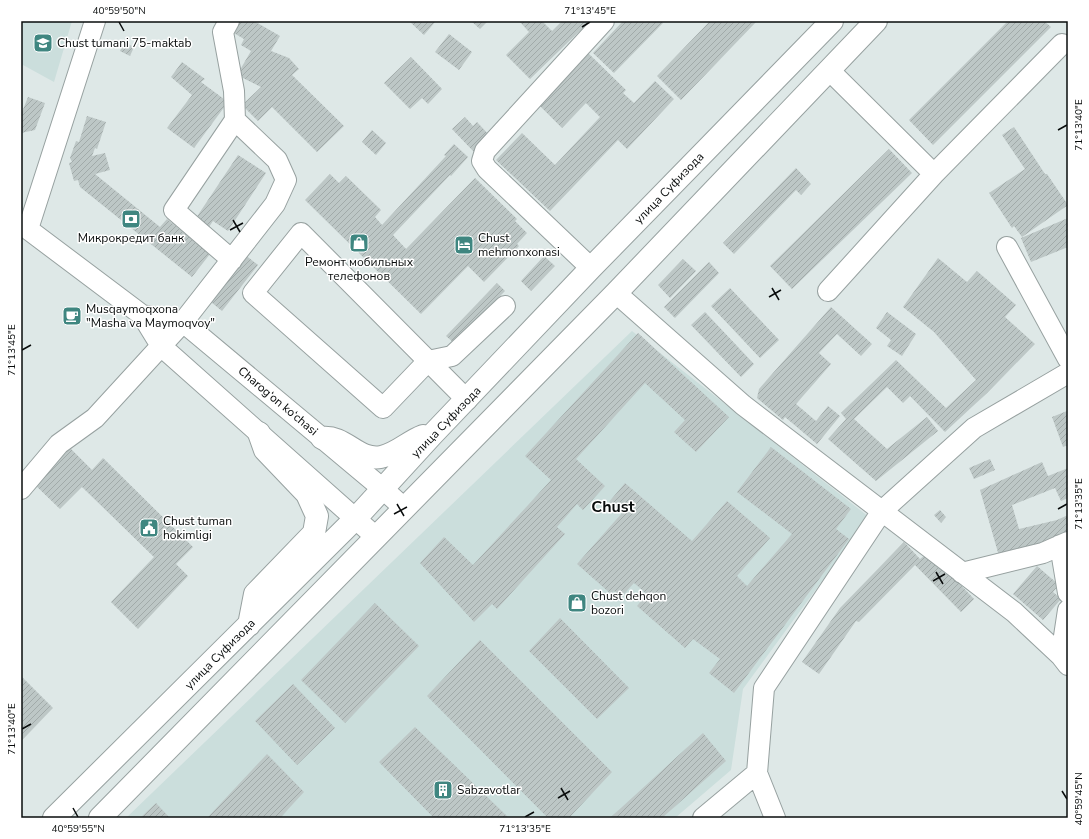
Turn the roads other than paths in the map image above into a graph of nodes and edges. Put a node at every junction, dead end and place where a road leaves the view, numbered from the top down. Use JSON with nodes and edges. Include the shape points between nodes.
{"nodes":[{"id":1,"x":95,"y":21,"type":"edge"},
{"id":2,"x":229,"y":21,"type":"edge"},
{"id":3,"x":604,"y":21,"type":"edge"},
{"id":4,"x":832,"y":21,"type":"edge"},
{"id":5,"x":876,"y":21,"type":"edge"},
{"id":6,"x":1062,"y":44,"type":"dead end"},
{"id":7,"x":830,"y":70,"type":"junction"},
{"id":8,"x":235,"y":120,"type":"junction"},
{"id":9,"x":934,"y":174,"type":"junction"},
{"id":10,"x":24,"y":226,"type":"edge"},
{"id":11,"x":1007,"y":247,"type":"dead end"},
{"id":12,"x":232,"y":260,"type":"junction"},
{"id":13,"x":591,"y":268,"type":"junction"},
{"id":14,"x":828,"y":291,"type":"dead end"},
{"id":15,"x":616,"y":292,"type":"junction"},
{"id":16,"x":505,"y":306,"type":"dead end"},
{"id":17,"x":142,"y":315,"type":"junction"},
{"id":18,"x":183,"y":322,"type":"junction"},
{"id":19,"x":160,"y":346,"type":"junction"},
{"id":20,"x":1068,"y":359,"type":"edge"},
{"id":21,"x":428,"y":361,"type":"junction"},
{"id":22,"x":1068,"y":373,"type":"edge"},
{"id":23,"x":467,"y":400,"type":"junction"},
{"id":24,"x":259,"y":433,"type":"junction"},
{"id":25,"x":432,"y":435,"type":"junction"},
{"id":26,"x":322,"y":438,"type":"junction"},
{"id":27,"x":21,"y":489,"type":"edge"},
{"id":28,"x":382,"y":489,"type":"junction"},
{"id":29,"x":404,"y":508,"type":"junction"},
{"id":30,"x":882,"y":511,"type":"junction"},
{"id":31,"x":356,"y":518,"type":"junction"},
{"id":32,"x":376,"y":537,"type":"junction"},
{"id":33,"x":1064,"y":544,"type":"edge"},
{"id":34,"x":962,"y":573,"type":"junction"},
{"id":35,"x":1068,"y":593,"type":"edge"},
{"id":36,"x":1068,"y":610,"type":"edge"},
{"id":37,"x":249,"y":624,"type":"junction"},
{"id":38,"x":1064,"y":661,"type":"edge"},
{"id":39,"x":757,"y":773,"type":"junction"},
{"id":40,"x":54,"y":818,"type":"edge"},
{"id":41,"x":100,"y":818,"type":"edge"},
{"id":42,"x":703,"y":818,"type":"edge"},
{"id":43,"x":775,"y":818,"type":"edge"}],
"edges":[{"from":1,"to":10,"type":"street"},
{"from":2,"to":8,"type":"street","via":[[223,32],[234,90]]},
{"from":3,"to":13,"type":"street","via":[[485,151],[482,161],[487,169]]},
{"from":4,"to":13,"type":"main road","name":"улица Суфизода"},
{"from":5,"to":7,"type":"main road"},
{"from":6,"to":9,"type":"street"},
{"from":7,"to":9,"type":"street"},
{"from":7,"to":15,"type":"main road"},
{"from":8,"to":12,"type":"street","via":[[277,160],[286,180],[275,204]]},
{"from":8,"to":12,"type":"street","via":[[174,210]]},
{"from":9,"to":14,"type":"street"},
{"from":10,"to":17,"type":"street"},
{"from":11,"to":20,"type":"street"},
{"from":12,"to":18,"type":"street"},
{"from":13,"to":23,"type":"main road","name":"улица Суфизода"},
{"from":15,"to":29,"type":"main road"},
{"from":15,"to":30,"type":"street","via":[[743,406]]},
{"from":16,"to":21,"type":"street","via":[[452,356]]},
{"from":17,"to":18,"type":"street"},
{"from":17,"to":19,"type":"street"},
{"from":18,"to":19,"type":"street"},
{"from":18,"to":26,"type":"street","name":"Charog‘on ko‘chasi"},
{"from":19,"to":24,"type":"street"},
{"from":19,"to":27,"type":"street","via":[[95,418],[59,444]]},
{"from":21,"to":21,"type":"street","via":[[300,233],[253,293],[383,408]]},
{"from":21,"to":23,"type":"street"},
{"from":22,"to":30,"type":"street","via":[[974,428]]},
{"from":23,"to":25,"type":"main road","name":"улица Суфизода"},
{"from":24,"to":31,"type":"street"},
{"from":24,"to":37,"type":"main road","via":[[265,450],[307,494],[317,516],[314,533],[255,594]]},
{"from":25,"to":26,"type":"main road","via":[[422,437],[380,457],[366,456],[337,439]]},
{"from":25,"to":28,"type":"main road","name":"улица Суфизода"},
{"from":26,"to":28,"type":"street","name":"Charog‘on ko‘chasi"},
{"from":28,"to":29,"type":"street","name":"Charog‘on ko‘chasi"},
{"from":28,"to":31,"type":"main road","name":"улица Суфизода"},
{"from":29,"to":32,"type":"main road"},
{"from":30,"to":34,"type":"street"},
{"from":30,"to":39,"type":"street","via":[[764,688]]},
{"from":31,"to":32,"type":"street"},
{"from":31,"to":37,"type":"main road","name":"улица Суфизода"},
{"from":32,"to":41,"type":"main road"},
{"from":33,"to":34,"type":"street","via":[[1043,553]]},
{"from":33,"to":35,"type":"street"},
{"from":34,"to":38,"type":"street","via":[[1014,612]]},
{"from":36,"to":38,"type":"street"},
{"from":37,"to":40,"type":"main road","name":"улица Суфизода"},
{"from":39,"to":42,"type":"street"},
{"from":39,"to":43,"type":"street"}]}
